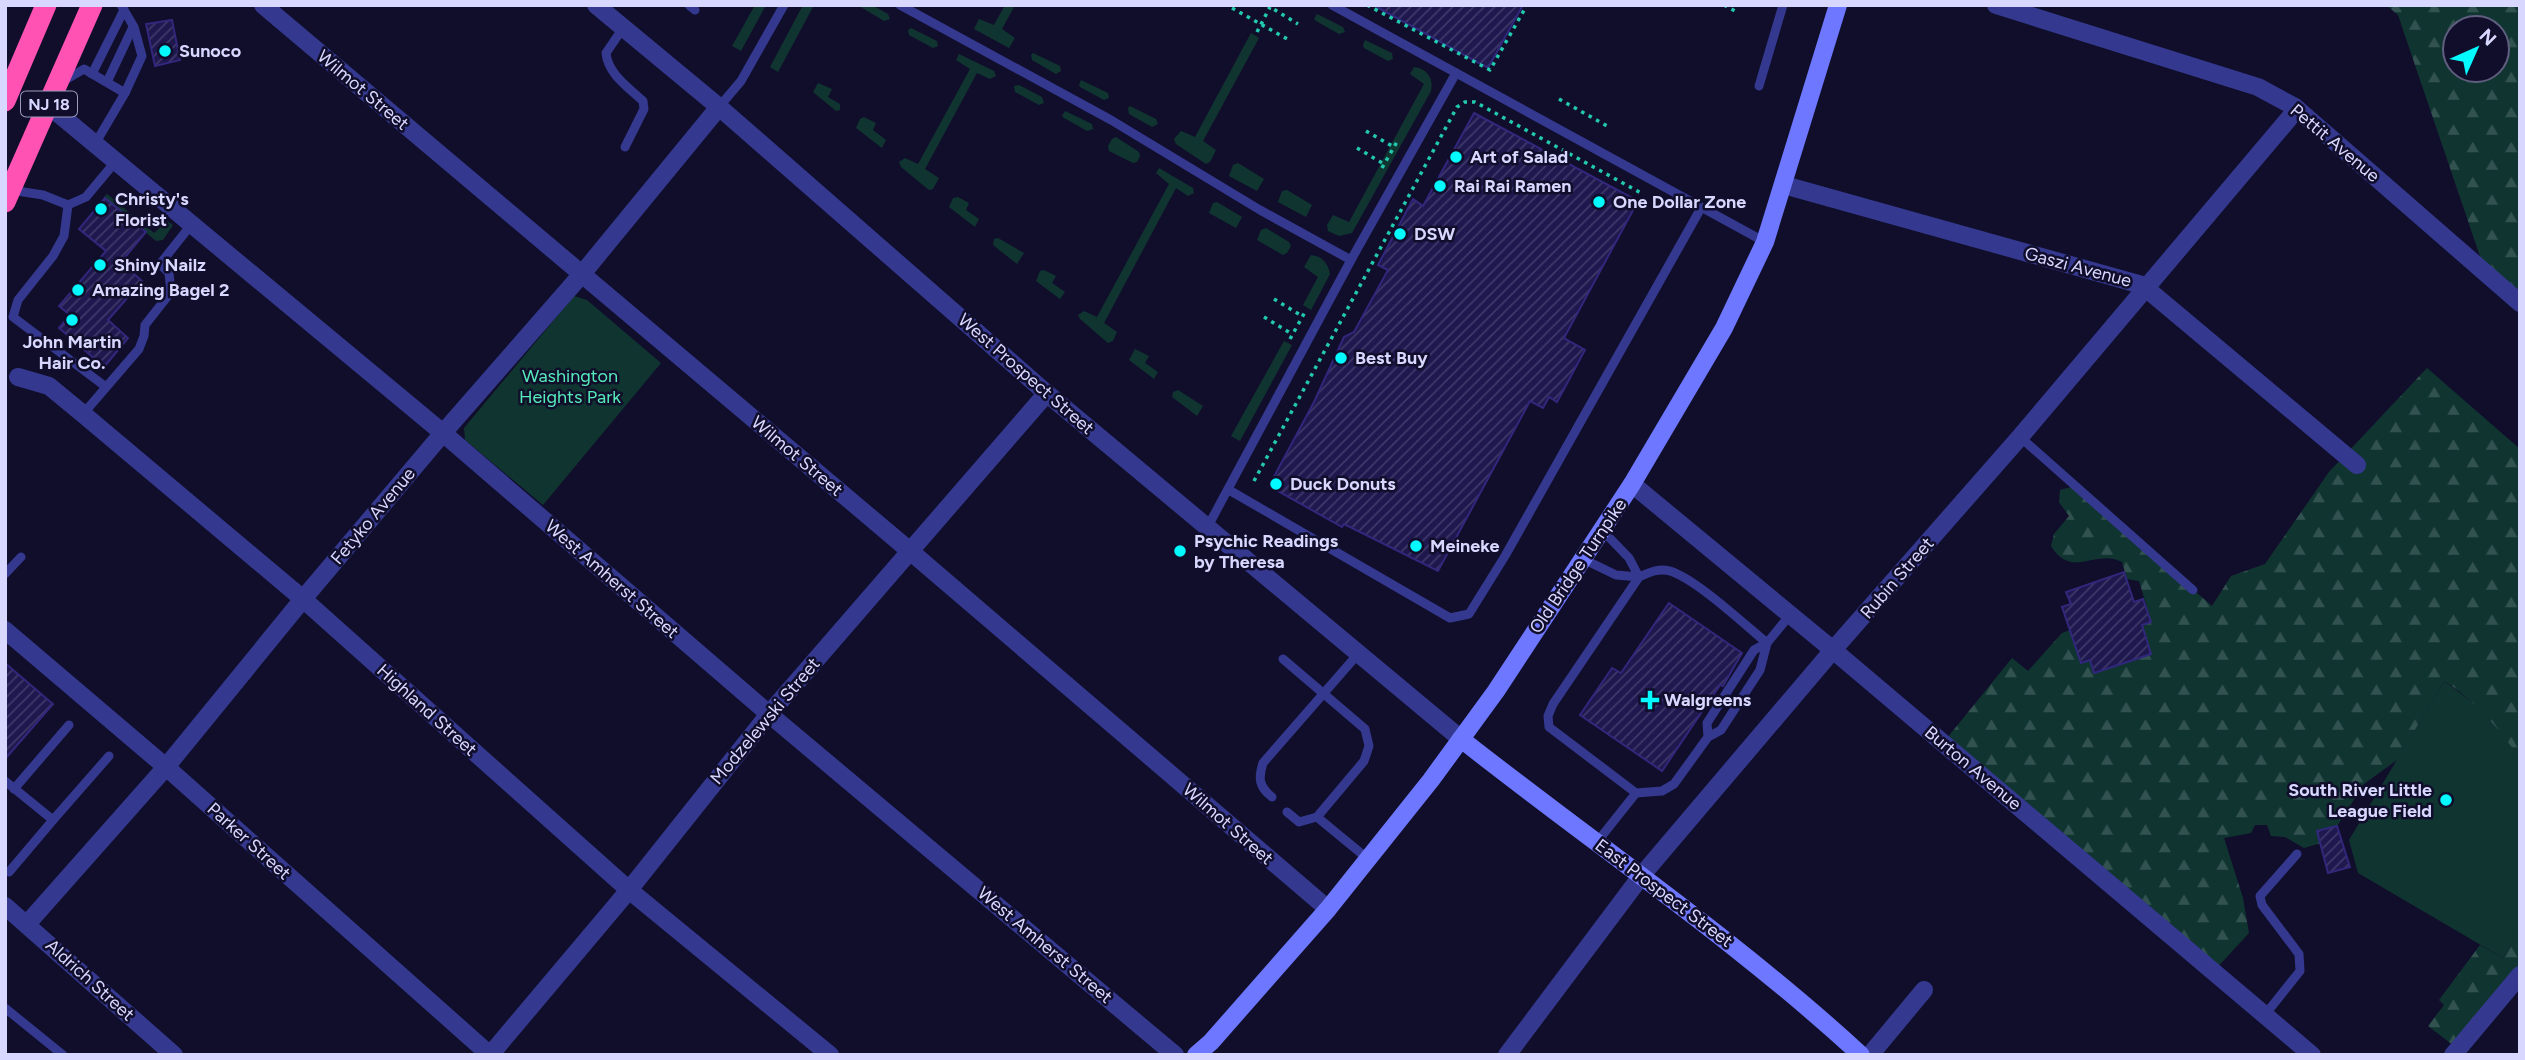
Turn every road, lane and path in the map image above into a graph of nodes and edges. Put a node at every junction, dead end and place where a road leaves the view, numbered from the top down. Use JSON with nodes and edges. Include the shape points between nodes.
{"nodes":[{"id":1,"x":46,"y":5,"type":"edge"},
{"id":2,"x":92,"y":5,"type":"edge"},
{"id":3,"x":263,"y":5,"type":"edge"},
{"id":4,"x":596,"y":5,"type":"edge"},
{"id":5,"x":784,"y":5,"type":"edge"},
{"id":6,"x":900,"y":5,"type":"edge"},
{"id":7,"x":1332,"y":5,"type":"edge"},
{"id":8,"x":1367,"y":5,"type":"edge"},
{"id":9,"x":1527,"y":5,"type":"edge"},
{"id":10,"x":1724,"y":5,"type":"edge"},
{"id":11,"x":1772,"y":5,"type":"edge"},
{"id":12,"x":1838,"y":5,"type":"edge"},
{"id":13,"x":1996,"y":5,"type":"edge"},
{"id":14,"x":1270,"y":6,"type":"edge"},
{"id":15,"x":122,"y":7,"type":"edge"},
{"id":16,"x":1232,"y":8,"type":"dead end"},
{"id":17,"x":1783,"y":8,"type":"edge"},
{"id":18,"x":1735,"y":11,"type":"dead end"},
{"id":19,"x":1261,"y":24,"type":"junction"},
{"id":20,"x":1298,"y":24,"type":"dead end"},
{"id":21,"x":134,"y":27,"type":"junction"},
{"id":22,"x":623,"y":28,"type":"junction"},
{"id":23,"x":1257,"y":32,"type":"dead end"},
{"id":24,"x":1289,"y":40,"type":"dead end"},
{"id":25,"x":1456,"y":73,"type":"junction"},
{"id":26,"x":92,"y":74,"type":"junction"},
{"id":27,"x":107,"y":82,"type":"junction"},
{"id":28,"x":57,"y":85,"type":"junction"},
{"id":29,"x":1759,"y":86,"type":"dead end"},
{"id":30,"x":125,"y":93,"type":"junction"},
{"id":31,"x":1559,"y":99,"type":"dead end"},
{"id":32,"x":5,"y":101,"type":"edge"},
{"id":33,"x":48,"y":105,"type":"junction"},
{"id":34,"x":719,"y":107,"type":"junction"},
{"id":35,"x":2297,"y":109,"type":"junction"},
{"id":36,"x":1584,"y":113,"type":"junction"},
{"id":37,"x":1579,"y":123,"type":"dead end"},
{"id":38,"x":1609,"y":127,"type":"dead end"},
{"id":39,"x":1366,"y":131,"type":"dead end"},
{"id":40,"x":1398,"y":140,"type":"dead end"},
{"id":41,"x":95,"y":144,"type":"junction"},
{"id":42,"x":625,"y":147,"type":"dead end"},
{"id":43,"x":1394,"y":147,"type":"junction"},
{"id":44,"x":1357,"y":148,"type":"dead end"},
{"id":45,"x":116,"y":161,"type":"junction"},
{"id":46,"x":1784,"y":185,"type":"junction"},
{"id":47,"x":1641,"y":193,"type":"dead end"},
{"id":48,"x":8,"y":196,"type":"edge"},
{"id":49,"x":68,"y":205,"type":"junction"},
{"id":50,"x":1702,"y":208,"type":"junction"},
{"id":51,"x":191,"y":225,"type":"junction"},
{"id":52,"x":1765,"y":242,"type":"junction"},
{"id":53,"x":1351,"y":260,"type":"junction"},
{"id":54,"x":582,"y":275,"type":"junction"},
{"id":55,"x":2147,"y":289,"type":"junction"},
{"id":56,"x":1274,"y":299,"type":"dead end"},
{"id":57,"x":2520,"y":303,"type":"edge"},
{"id":58,"x":1306,"y":310,"type":"dead end"},
{"id":59,"x":1303,"y":316,"type":"junction"},
{"id":60,"x":1264,"y":317,"type":"dead end"},
{"id":61,"x":1293,"y":334,"type":"junction"},
{"id":62,"x":1290,"y":340,"type":"dead end"},
{"id":63,"x":15,"y":379,"type":"dead end"},
{"id":64,"x":106,"y":387,"type":"junction"},
{"id":65,"x":1047,"y":393,"type":"junction"},
{"id":66,"x":83,"y":414,"type":"junction"},
{"id":67,"x":443,"y":433,"type":"junction"},
{"id":68,"x":2020,"y":438,"type":"junction"},
{"id":69,"x":2357,"y":466,"type":"dead end"},
{"id":70,"x":1254,"y":481,"type":"dead end"},
{"id":71,"x":1632,"y":484,"type":"junction"},
{"id":72,"x":1229,"y":490,"type":"junction"},
{"id":73,"x":1207,"y":528,"type":"junction"},
{"id":74,"x":1602,"y":530,"type":"junction"},
{"id":75,"x":910,"y":551,"type":"junction"},
{"id":76,"x":21,"y":557,"type":"dead end"},
{"id":77,"x":1583,"y":559,"type":"junction"},
{"id":78,"x":5,"y":574,"type":"edge"},
{"id":79,"x":1639,"y":577,"type":"junction"},
{"id":80,"x":2193,"y":590,"type":"dead end"},
{"id":81,"x":303,"y":598,"type":"junction"},
{"id":82,"x":1790,"y":615,"type":"junction"},
{"id":83,"x":5,"y":630,"type":"edge"},
{"id":84,"x":1768,"y":642,"type":"junction"},
{"id":85,"x":1833,"y":650,"type":"junction"},
{"id":86,"x":1358,"y":654,"type":"junction"},
{"id":87,"x":1283,"y":659,"type":"dead end"},
{"id":88,"x":1324,"y":694,"type":"junction"},
{"id":89,"x":769,"y":714,"type":"junction"},
{"id":90,"x":69,"y":725,"type":"dead end"},
{"id":91,"x":1707,"y":737,"type":"junction"},
{"id":92,"x":1461,"y":739,"type":"junction"},
{"id":93,"x":109,"y":756,"type":"dead end"},
{"id":94,"x":166,"y":767,"type":"junction"},
{"id":95,"x":5,"y":781,"type":"edge"},
{"id":96,"x":14,"y":789,"type":"junction"},
{"id":97,"x":1636,"y":793,"type":"junction"},
{"id":98,"x":1272,"y":797,"type":"dead end"},
{"id":99,"x":1287,"y":812,"type":"dead end"},
{"id":100,"x":1317,"y":817,"type":"junction"},
{"id":101,"x":53,"y":820,"type":"junction"},
{"id":102,"x":1597,"y":842,"type":"junction"},
{"id":103,"x":2297,"y":854,"type":"dead end"},
{"id":104,"x":1368,"y":859,"type":"junction"},
{"id":105,"x":9,"y":872,"type":"dead end"},
{"id":106,"x":1642,"y":875,"type":"junction"},
{"id":107,"x":629,"y":890,"type":"junction"},
{"id":108,"x":5,"y":906,"type":"edge"},
{"id":109,"x":1328,"y":909,"type":"junction"},
{"id":110,"x":27,"y":924,"type":"junction"},
{"id":111,"x":2520,"y":975,"type":"edge"},
{"id":112,"x":1924,"y":990,"type":"dead end"},
{"id":113,"x":5,"y":1008,"type":"edge"},
{"id":114,"x":2264,"y":1016,"type":"junction"},
{"id":115,"x":63,"y":1055,"type":"edge"},
{"id":116,"x":174,"y":1055,"type":"edge"},
{"id":117,"x":490,"y":1055,"type":"edge"},
{"id":118,"x":830,"y":1055,"type":"edge"},
{"id":119,"x":1175,"y":1055,"type":"edge"},
{"id":120,"x":1196,"y":1055,"type":"edge"},
{"id":121,"x":1507,"y":1055,"type":"edge"},
{"id":122,"x":1861,"y":1055,"type":"edge"},
{"id":123,"x":1870,"y":1055,"type":"edge"},
{"id":124,"x":2312,"y":1055,"type":"edge"},
{"id":125,"x":2453,"y":1055,"type":"edge"}],
"edges":[{"from":1,"to":32,"type":"highway","number":"NJ 18"},
{"from":2,"to":28,"type":"highway","number":"NJ 18"},
{"from":3,"to":54,"type":"street","name":"Wilmot Street"},
{"from":4,"to":22,"type":"street","name":"West Prospect Street"},
{"from":5,"to":34,"type":"lane","via":[[741,81]]},
{"from":6,"to":53,"type":"lane","via":[[1111,120]]},
{"from":7,"to":25,"type":"lane"},
{"from":8,"to":9,"type":"path","via":[[1490,71]]},
{"from":10,"to":18,"type":"path"},
{"from":11,"to":17,"type":"lane"},
{"from":12,"to":46,"type":"street","name":"Old Bridge Turnpike"},
{"from":13,"to":35,"type":"street","name":"Pettit Avenue","via":[[2258,87]]},
{"from":14,"to":19,"type":"path"},
{"from":14,"to":20,"type":"path"},
{"from":15,"to":21,"type":"lane"},
{"from":15,"to":26,"type":"lane"},
{"from":16,"to":19,"type":"path"},
{"from":17,"to":29,"type":"lane"},
{"from":19,"to":23,"type":"path"},
{"from":19,"to":24,"type":"path"},
{"from":21,"to":27,"type":"lane"},
{"from":21,"to":30,"type":"lane","via":[[142,56]]},
{"from":22,"to":34,"type":"street","name":"West Prospect Street"},
{"from":22,"to":42,"type":"lane","via":[[606,53],[607,63],[643,101],[644,109]]},
{"from":25,"to":50,"type":"lane"},
{"from":25,"to":53,"type":"lane"},
{"from":26,"to":27,"type":"lane"},
{"from":26,"to":28,"type":"lane","via":[[84,69]]},
{"from":27,"to":30,"type":"lane"},
{"from":28,"to":33,"type":"highway","number":"NJ 18"},
{"from":30,"to":41,"type":"lane"},
{"from":31,"to":36,"type":"path"},
{"from":33,"to":41,"type":"street","name":"West Amherst Street"},
{"from":33,"to":48,"type":"highway","number":"NJ 18"},
{"from":34,"to":54,"type":"street","name":"Fetyko Avenue"},
{"from":34,"to":65,"type":"street","name":"West Prospect Street"},
{"from":35,"to":55,"type":"street","name":"Rubin Street"},
{"from":35,"to":57,"type":"street","name":"Pettit Avenue"},
{"from":36,"to":37,"type":"path"},
{"from":36,"to":38,"type":"path"},
{"from":39,"to":43,"type":"path"},
{"from":40,"to":43,"type":"path"},
{"from":41,"to":45,"type":"street","name":"West Amherst Street"},
{"from":43,"to":44,"type":"path","via":[[1383,166]]},
{"from":45,"to":49,"type":"lane","via":[[86,197]]},
{"from":45,"to":51,"type":"street","name":"West Amherst Street"},
{"from":46,"to":52,"type":"street","name":"Old Bridge Turnpike"},
{"from":46,"to":55,"type":"street","name":"Gaszi Avenue"},
{"from":47,"to":70,"type":"path","via":[[1475,102],[1457,107]]},
{"from":48,"to":49,"type":"lane","via":[[43,195]]},
{"from":49,"to":64,"type":"lane","via":[[64,236],[54,256],[18,300],[13,317]]},
{"from":50,"to":52,"type":"lane"},
{"from":50,"to":72,"type":"lane","via":[[1469,614],[1450,618]]},
{"from":51,"to":64,"type":"lane","via":[[160,264],[169,273],[171,292],[145,325],[139,349]]},
{"from":51,"to":67,"type":"street","name":"West Amherst Street"},
{"from":52,"to":71,"type":"street","name":"Old Bridge Turnpike","via":[[1724,328]]},
{"from":53,"to":72,"type":"lane"},
{"from":54,"to":67,"type":"street","name":"Fetyko Avenue"},
{"from":54,"to":75,"type":"street","name":"Wilmot Street"},
{"from":55,"to":68,"type":"street","name":"Rubin Street"},
{"from":55,"to":69,"type":"street","name":"Gaszi Avenue"},
{"from":56,"to":59,"type":"path"},
{"from":58,"to":59,"type":"path"},
{"from":59,"to":61,"type":"path"},
{"from":60,"to":61,"type":"path"},
{"from":61,"to":62,"type":"path"},
{"from":63,"to":66,"type":"street","name":"Highland Street","via":[[49,386]]},
{"from":64,"to":66,"type":"lane"},
{"from":65,"to":73,"type":"street","name":"West Prospect Street"},
{"from":65,"to":75,"type":"street","name":"Modzelewski Street"},
{"from":66,"to":81,"type":"street","name":"Highland Street"},
{"from":67,"to":81,"type":"street","name":"Fetyko Avenue"},
{"from":67,"to":89,"type":"street","name":"West Amherst Street"},
{"from":68,"to":80,"type":"lane"},
{"from":68,"to":85,"type":"street","name":"Rubin Street"},
{"from":71,"to":74,"type":"street","name":"Old Bridge Turnpike"},
{"from":71,"to":82,"type":"street","name":"Burton Avenue"},
{"from":72,"to":73,"type":"lane"},
{"from":73,"to":86,"type":"street","name":"West Prospect Street"},
{"from":74,"to":77,"type":"street","name":"Old Bridge Turnpike"},
{"from":74,"to":79,"type":"lane","via":[[1629,558]]},
{"from":75,"to":89,"type":"street","name":"Modzelewski Street"},
{"from":75,"to":109,"type":"street","name":"Wilmot Street"},
{"from":76,"to":78,"type":"lane"},
{"from":77,"to":79,"type":"lane","via":[[1616,575]]},
{"from":77,"to":92,"type":"street","name":"Old Bridge Turnpike"},
{"from":79,"to":84,"type":"lane","via":[[1656,569],[1691,581]]},
{"from":79,"to":97,"type":"lane","via":[[1548,716],[1549,727],[1560,737]]},
{"from":81,"to":94,"type":"street","name":"Fetyko Avenue"},
{"from":81,"to":107,"type":"street","name":"Highland Street"},
{"from":82,"to":84,"type":"lane"},
{"from":82,"to":85,"type":"street","name":"Burton Avenue"},
{"from":83,"to":94,"type":"street","name":"Parker Street"},
{"from":84,"to":91,"type":"lane","via":[[1760,670],[1721,730]]},
{"from":84,"to":91,"type":"lane","via":[[1754,650],[1707,723]]},
{"from":85,"to":106,"type":"street","name":"Rubin Street"},
{"from":85,"to":114,"type":"street","name":"Burton Avenue"},
{"from":86,"to":88,"type":"lane"},
{"from":86,"to":92,"type":"street","name":"West Prospect Street"},
{"from":87,"to":88,"type":"lane"},
{"from":88,"to":98,"type":"lane","via":[[1263,763],[1258,776]]},
{"from":88,"to":100,"type":"lane","via":[[1365,729],[1369,746],[1364,761]]},
{"from":89,"to":107,"type":"street","name":"Modzelewski Street"},
{"from":89,"to":119,"type":"street","name":"West Amherst Street"},
{"from":90,"to":96,"type":"lane"},
{"from":91,"to":97,"type":"lane","via":[[1674,784],[1662,791]]},
{"from":92,"to":102,"type":"street","name":"East Prospect Street"},
{"from":92,"to":104,"type":"street","name":"Old Bridge Turnpike"},
{"from":93,"to":101,"type":"lane"},
{"from":94,"to":110,"type":"street","name":"Fetyko Avenue"},
{"from":94,"to":117,"type":"street","name":"Parker Street"},
{"from":95,"to":96,"type":"lane"},
{"from":96,"to":101,"type":"lane"},
{"from":97,"to":102,"type":"lane"},
{"from":99,"to":100,"type":"lane","via":[[1299,822]]},
{"from":100,"to":104,"type":"lane"},
{"from":101,"to":105,"type":"lane"},
{"from":102,"to":106,"type":"street","name":"East Prospect Street"},
{"from":103,"to":114,"type":"lane","via":[[2260,896],[2300,954],[2300,971]]},
{"from":104,"to":109,"type":"street","name":"Old Bridge Turnpike"},
{"from":106,"to":121,"type":"street","name":"Rubin Street"},
{"from":106,"to":122,"type":"street","name":"East Prospect Street","via":[[1801,1000]]},
{"from":107,"to":117,"type":"street","name":"Modzelewski Street"},
{"from":107,"to":118,"type":"street","name":"Highland Street"},
{"from":108,"to":110,"type":"street","name":"Aldrich Street"},
{"from":109,"to":120,"type":"street","name":"Old Bridge Turnpike"},
{"from":110,"to":116,"type":"street","name":"Aldrich Street"},
{"from":111,"to":125,"type":"street"},
{"from":112,"to":123,"type":"street"},
{"from":113,"to":115,"type":"lane"},
{"from":114,"to":124,"type":"street","name":"Burton Avenue"}]}
